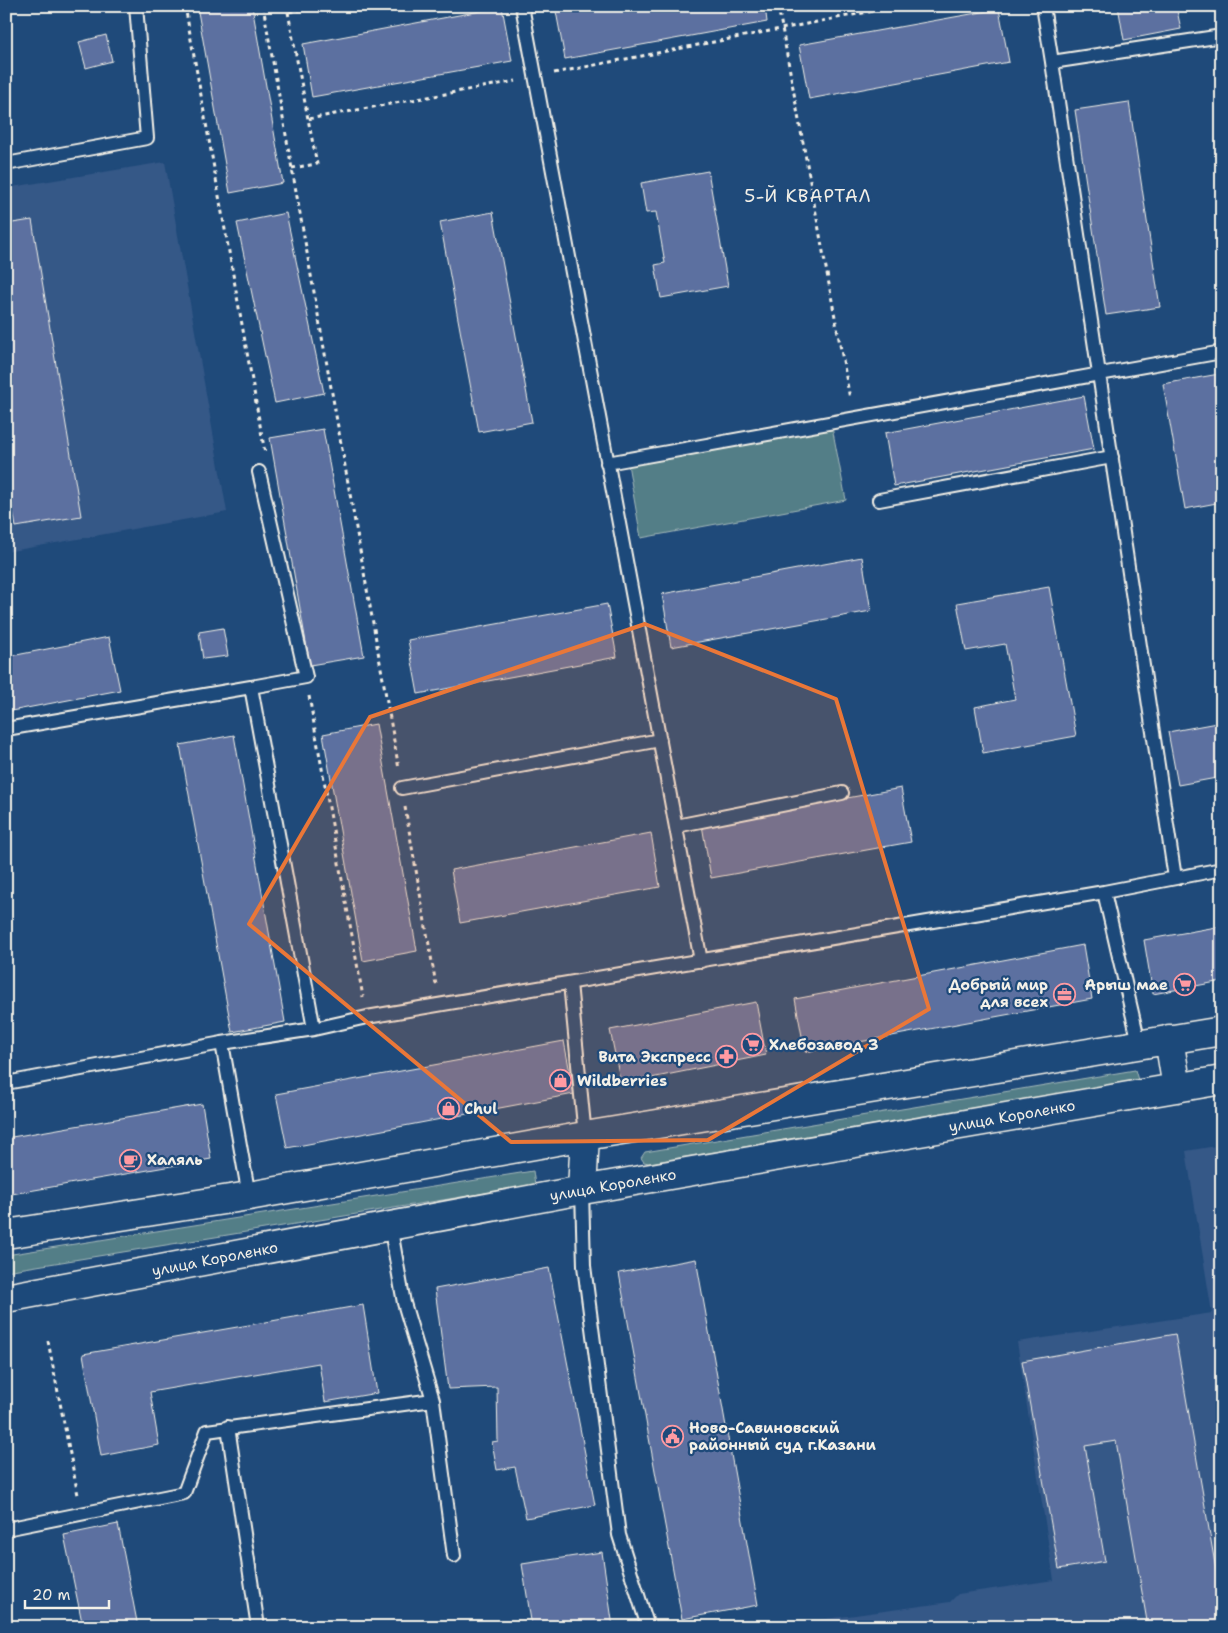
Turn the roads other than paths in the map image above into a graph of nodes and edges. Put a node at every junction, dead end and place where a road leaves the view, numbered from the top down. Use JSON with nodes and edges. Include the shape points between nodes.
{"nodes":[{"id":1,"x":136,"y":6,"type":"edge"},
{"id":2,"x":522,"y":6,"type":"edge"},
{"id":3,"x":1043,"y":6,"type":"edge"},
{"id":4,"x":1222,"y":36,"type":"edge"},
{"id":5,"x":1052,"y":62,"type":"junction"},
{"id":6,"x":6,"y":164,"type":"edge"},
{"id":7,"x":1222,"y":352,"type":"edge"},
{"id":8,"x":1099,"y":373,"type":"junction"},
{"id":9,"x":1112,"y":457,"type":"junction"},
{"id":10,"x":608,"y":463,"type":"junction"},
{"id":11,"x":260,"y":472,"type":"dead end"},
{"id":12,"x":879,"y":500,"type":"dead end"},
{"id":13,"x":251,"y":687,"type":"junction"},
{"id":14,"x":6,"y":729,"type":"edge"},
{"id":15,"x":660,"y":740,"type":"junction"},
{"id":16,"x":402,"y":788,"type":"road end"},
{"id":17,"x":842,"y":793,"type":"dead end"},
{"id":18,"x":676,"y":826,"type":"junction"},
{"id":19,"x":1222,"y":868,"type":"edge"},
{"id":20,"x":1175,"y":878,"type":"junction"},
{"id":21,"x":1104,"y":892,"type":"junction"},
{"id":22,"x":701,"y":960,"type":"junction"},
{"id":23,"x":570,"y":983,"type":"junction"},
{"id":24,"x":314,"y":1029,"type":"junction"},
{"id":25,"x":1222,"y":1030,"type":"edge"},
{"id":26,"x":1169,"y":1039,"type":"junction"},
{"id":27,"x":222,"y":1043,"type":"junction"},
{"id":28,"x":1139,"y":1043,"type":"junction"},
{"id":29,"x":1222,"y":1080,"type":"edge"},
{"id":30,"x":6,"y":1083,"type":"edge"},
{"id":31,"x":1177,"y":1088,"type":"junction"},
{"id":32,"x":585,"y":1136,"type":"junction"},
{"id":33,"x":582,"y":1190,"type":"junction"},
{"id":34,"x":249,"y":1196,"type":"junction"},
{"id":35,"x":390,"y":1225,"type":"junction"},
{"id":36,"x":6,"y":1234,"type":"edge"},
{"id":37,"x":6,"y":1298,"type":"edge"},
{"id":38,"x":433,"y":1400,"type":"junction"},
{"id":39,"x":228,"y":1426,"type":"junction"},
{"id":40,"x":6,"y":1529,"type":"edge"},
{"id":41,"x":454,"y":1556,"type":"dead end"},
{"id":42,"x":258,"y":1627,"type":"edge"},
{"id":43,"x":648,"y":1627,"type":"edge"}],
"edges":[{"from":1,"to":6,"type":"lane","via":[[146,138]]},
{"from":2,"to":10,"type":"lane"},
{"from":3,"to":5,"type":"lane"},
{"from":4,"to":5,"type":"lane"},
{"from":5,"to":8,"type":"lane"},
{"from":7,"to":8,"type":"lane"},
{"from":8,"to":9,"type":"lane"},
{"from":8,"to":10,"type":"lane"},
{"from":9,"to":12,"type":"lane"},
{"from":9,"to":20,"type":"lane"},
{"from":10,"to":15,"type":"lane"},
{"from":11,"to":13,"type":"lane","via":[[306,677]]},
{"from":13,"to":14,"type":"lane"},
{"from":13,"to":24,"type":"lane"},
{"from":15,"to":16,"type":"lane"},
{"from":15,"to":18,"type":"lane"},
{"from":17,"to":18,"type":"lane"},
{"from":18,"to":22,"type":"lane"},
{"from":19,"to":20,"type":"lane"},
{"from":20,"to":21,"type":"lane"},
{"from":21,"to":22,"type":"lane"},
{"from":21,"to":28,"type":"lane"},
{"from":22,"to":23,"type":"lane"},
{"from":23,"to":24,"type":"lane"},
{"from":23,"to":32,"type":"lane"},
{"from":24,"to":27,"type":"lane"},
{"from":25,"to":26,"type":"street"},
{"from":26,"to":28,"type":"street"},
{"from":26,"to":31,"type":"street"},
{"from":27,"to":30,"type":"lane"},
{"from":27,"to":34,"type":"lane"},
{"from":28,"to":32,"type":"street"},
{"from":29,"to":31,"type":"street","name":"улица Короленко"},
{"from":31,"to":33,"type":"street","name":"улица Короленко"},
{"from":32,"to":33,"type":"street"},
{"from":32,"to":34,"type":"street"},
{"from":33,"to":35,"type":"street","name":"улица Короленко"},
{"from":33,"to":43,"type":"lane","via":[[584,1266],[618,1535]]},
{"from":34,"to":36,"type":"street"},
{"from":35,"to":37,"type":"street","name":"улица Короленко"},
{"from":35,"to":38,"type":"lane","via":[[404,1303]]},
{"from":38,"to":39,"type":"lane"},
{"from":38,"to":41,"type":"lane"},
{"from":39,"to":40,"type":"lane","via":[[207,1431],[184,1493]]},
{"from":39,"to":42,"type":"lane"}]}
